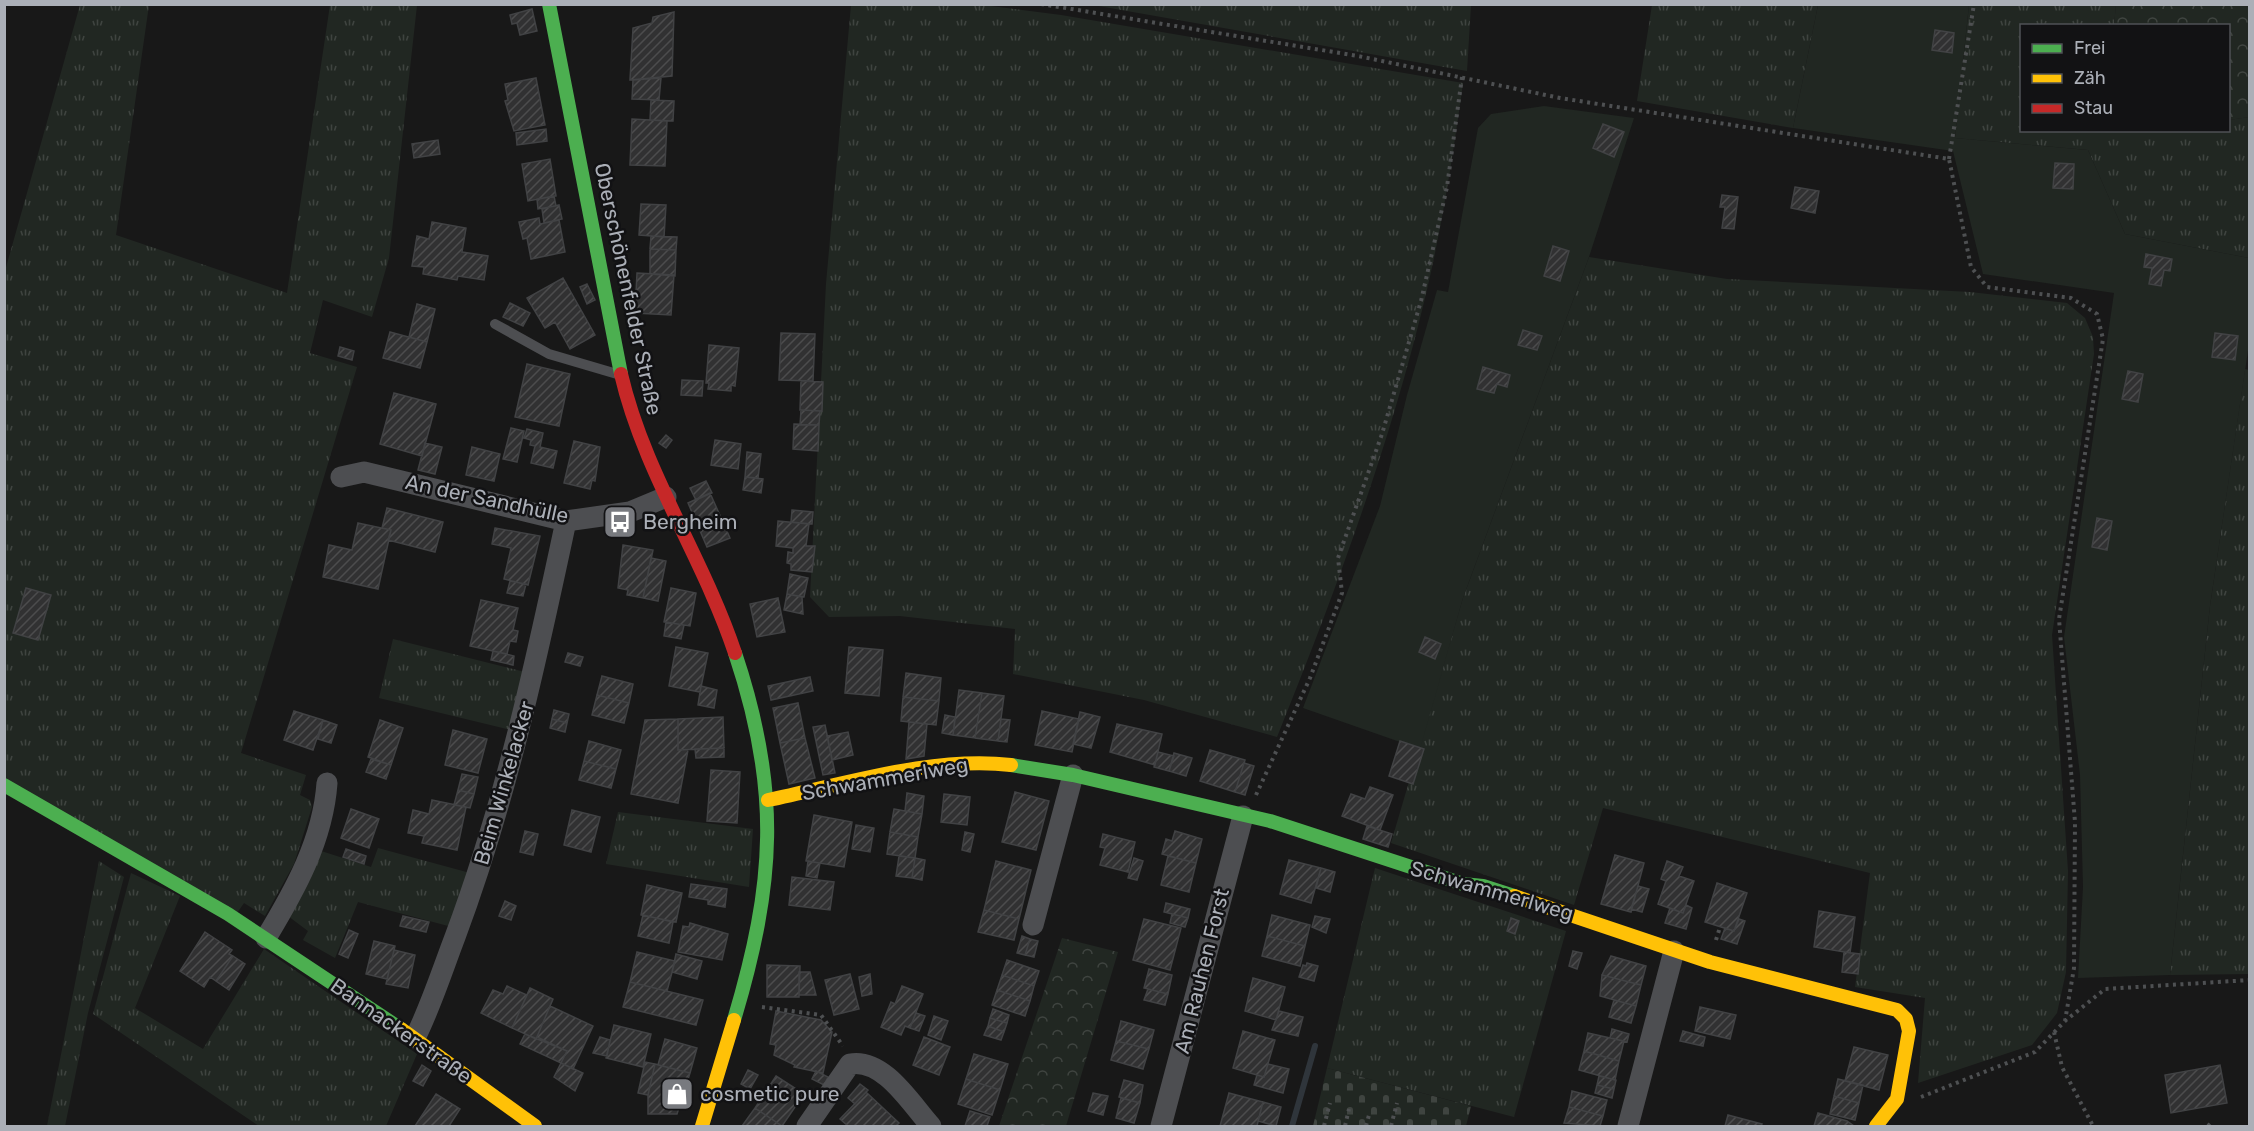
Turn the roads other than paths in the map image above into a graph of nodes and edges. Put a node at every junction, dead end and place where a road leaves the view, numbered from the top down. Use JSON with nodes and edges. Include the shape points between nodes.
{"nodes":[{"id":1,"x":549,"y":4,"type":"edge"},
{"id":2,"x":495,"y":324,"type":"dead end"},
{"id":3,"x":621,"y":375,"type":"junction"},
{"id":4,"x":341,"y":477,"type":"dead end"},
{"id":5,"x":666,"y":497,"type":"junction"},
{"id":6,"x":566,"y":521,"type":"junction"},
{"id":7,"x":1073,"y":775,"type":"junction"},
{"id":8,"x":327,"y":783,"type":"dead end"},
{"id":9,"x":4,"y":785,"type":"edge"},
{"id":10,"x":768,"y":800,"type":"junction"},
{"id":11,"x":1243,"y":816,"type":"junction"},
{"id":12,"x":1033,"y":925,"type":"dead end"},
{"id":13,"x":266,"y":938,"type":"junction"},
{"id":14,"x":1674,"y":951,"type":"junction"},
{"id":15,"x":415,"y":1038,"type":"junction"},
{"id":16,"x":535,"y":1126,"type":"edge"},
{"id":17,"x":702,"y":1126,"type":"edge"},
{"id":18,"x":807,"y":1126,"type":"edge"},
{"id":19,"x":931,"y":1126,"type":"edge"},
{"id":20,"x":1161,"y":1126,"type":"edge"},
{"id":21,"x":1628,"y":1126,"type":"edge"},
{"id":22,"x":1876,"y":1126,"type":"edge"}],
"edges":[{"from":1,"to":3,"type":"street","name":"Oberschönenfelder Straße"},
{"from":2,"to":3,"type":"lane","via":[[549,354]]},
{"from":3,"to":5,"type":"street","name":"Oberschönenfelder Straße","via":[[636,431]]},
{"from":4,"to":6,"type":"street","name":"An der Sandhülle","via":[[364,472]]},
{"from":5,"to":6,"type":"street","name":"An der Sandhülle","via":[[630,512]]},
{"from":5,"to":10,"type":"street","name":"Oberschönenfelder Straße","via":[[712,590],[739,663],[758,731]]},
{"from":6,"to":15,"type":"street","name":"Beim Winkelacker","via":[[506,786],[476,880]]},
{"from":7,"to":10,"type":"street","name":"Schwammerlweg","via":[[983,762],[945,764]]},
{"from":7,"to":11,"type":"street","name":"Schwammerlweg"},
{"from":7,"to":12,"type":"street"},
{"from":8,"to":13,"type":"street","via":[[325,808],[309,858]]},
{"from":9,"to":13,"type":"street","name":"Bannackerstraße","via":[[183,886]]},
{"from":10,"to":17,"type":"street","name":"Oberschönenfelder Straße","via":[[767,859],[760,910]]},
{"from":11,"to":14,"type":"street","name":"Schwammerlweg","via":[[1571,913]]},
{"from":11,"to":20,"type":"street","name":"Am Rauhen Forst"},
{"from":13,"to":15,"type":"street","name":"Bannackerstraße"},
{"from":14,"to":21,"type":"street"},
{"from":14,"to":22,"type":"street","name":"Schwammerlweg","via":[[1897,1010],[1906,1019],[1909,1031],[1897,1099]]},
{"from":15,"to":16,"type":"street","name":"Bannackerstraße"},
{"from":18,"to":19,"type":"street","via":[[855,1063],[881,1071]]}]}
